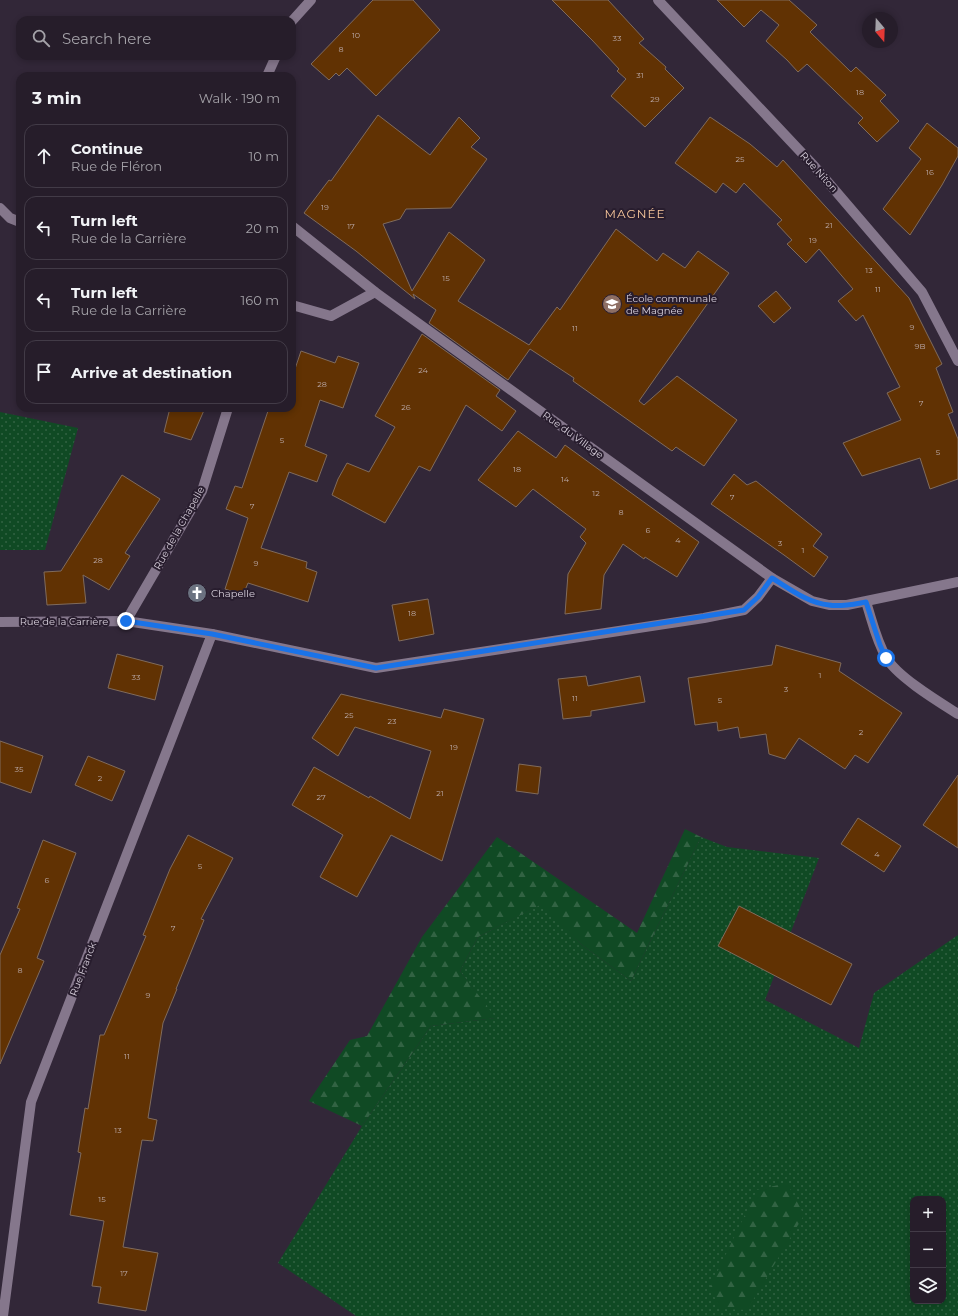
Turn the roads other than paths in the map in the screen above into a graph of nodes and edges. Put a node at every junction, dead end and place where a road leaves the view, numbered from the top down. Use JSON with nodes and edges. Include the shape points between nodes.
{"nodes":[{"id":1,"x":311,"y":0,"type":"edge"},
{"id":2,"x":658,"y":0,"type":"edge"},
{"id":3,"x":296,"y":17,"type":"edge"},
{"id":4,"x":274,"y":60,"type":"edge"},
{"id":5,"x":269,"y":72,"type":"edge"},
{"id":6,"x":0,"y":208,"type":"edge"},
{"id":7,"x":16,"y":220,"type":"edge"},
{"id":8,"x":296,"y":229,"type":"edge"},
{"id":9,"x":375,"y":292,"type":"junction"},
{"id":10,"x":296,"y":307,"type":"edge"},
{"id":11,"x":958,"y":361,"type":"edge"},
{"id":12,"x":227,"y":412,"type":"edge"},
{"id":13,"x":772,"y":578,"type":"junction"},
{"id":14,"x":958,"y":582,"type":"edge"},
{"id":15,"x":866,"y":602,"type":"junction"},
{"id":16,"x":126,"y":621,"type":"junction"},
{"id":17,"x":0,"y":622,"type":"edge"},
{"id":18,"x":212,"y":634,"type":"junction"},
{"id":19,"x":958,"y":714,"type":"edge"},
{"id":20,"x":3,"y":1316,"type":"edge"}],
"edges":[{"from":1,"to":3,"type":"street"},
{"from":2,"to":11,"type":"street","name":"Rue Niton","via":[[816,167],[922,292]]},
{"from":4,"to":5,"type":"street"},
{"from":6,"to":7,"type":"street"},
{"from":8,"to":9,"type":"street","name":"Rue du Village"},
{"from":9,"to":10,"type":"street","via":[[331,316]]},
{"from":9,"to":13,"type":"street","name":"Rue du Village"},
{"from":12,"to":16,"type":"street","name":"Rue de la Chapelle","via":[[202,491]]},
{"from":13,"to":15,"type":"street","via":[[812,601],[823,604],[847,605]]},
{"from":13,"to":18,"type":"street","name":"Rue de la Carrière","via":[[744,610],[376,668]]},
{"from":14,"to":15,"type":"street"},
{"from":15,"to":19,"type":"street","via":[[886,658],[896,670]]},
{"from":16,"to":17,"type":"street","name":"Rue de la Carrière"},
{"from":16,"to":18,"type":"street","name":"Rue de la Carrière"},
{"from":18,"to":20,"type":"street","name":"Rue Franck","via":[[31,1102]]}]}
